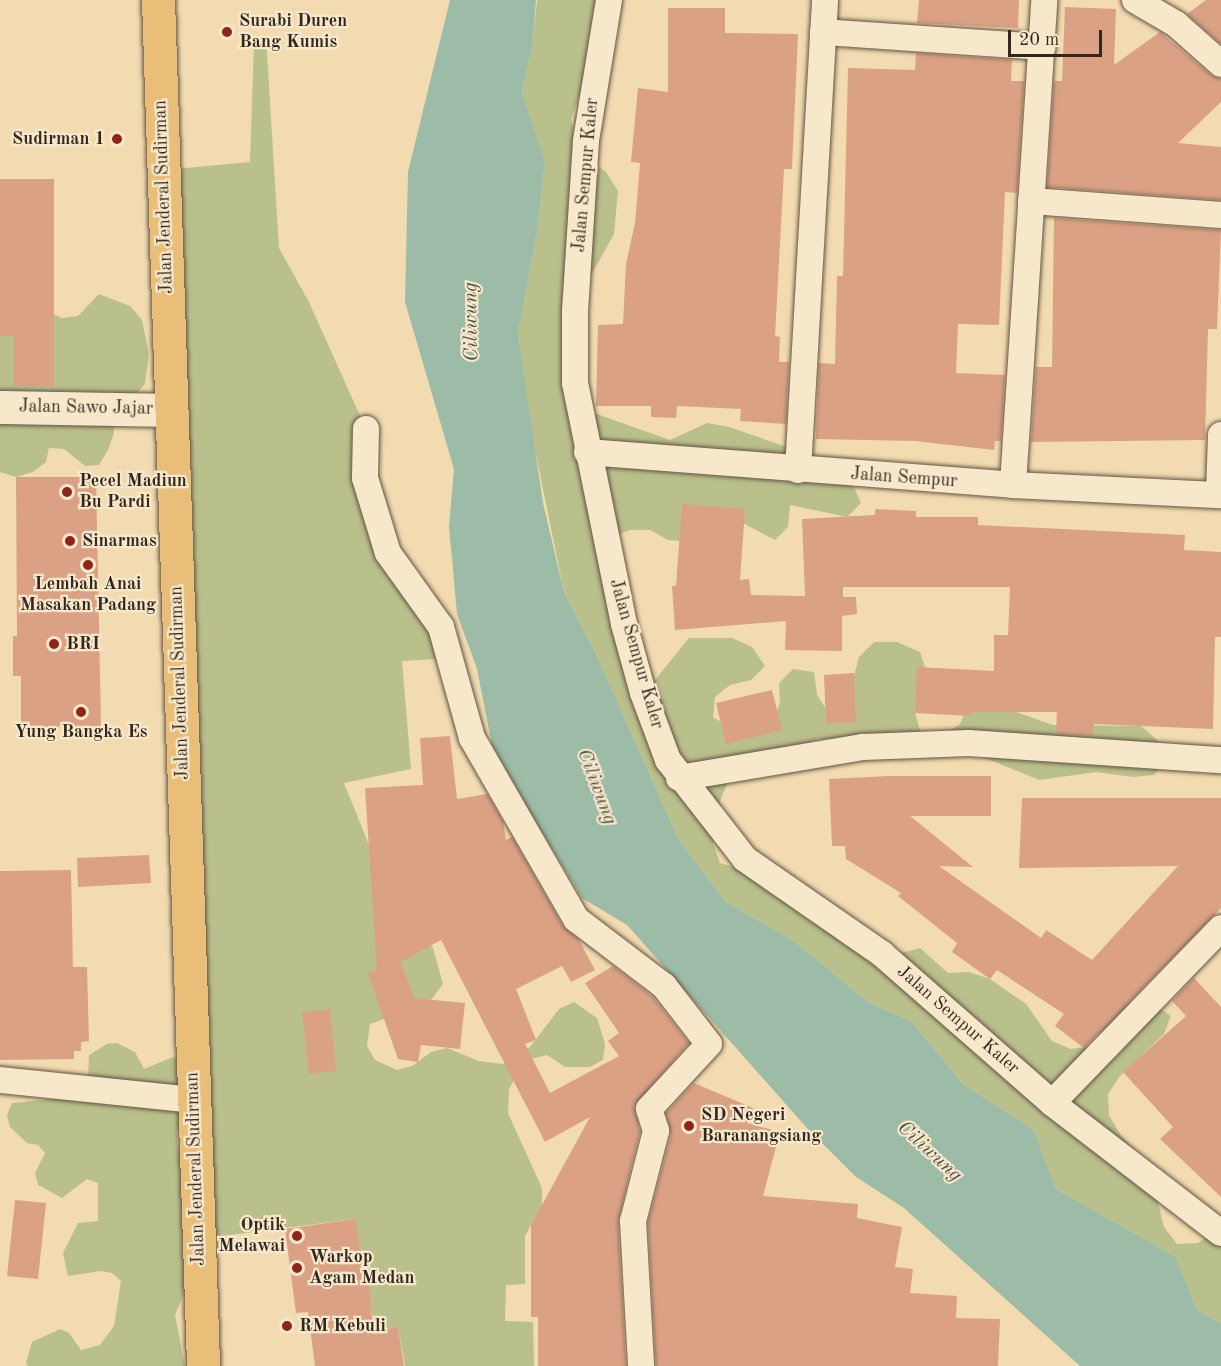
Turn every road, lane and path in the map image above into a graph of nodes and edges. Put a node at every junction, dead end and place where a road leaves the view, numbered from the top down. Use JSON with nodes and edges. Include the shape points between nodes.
{"nodes":[{"id":1,"x":158,"y":0,"type":"edge"},
{"id":2,"x":609,"y":0,"type":"edge"},
{"id":3,"x":825,"y":0,"type":"edge"},
{"id":4,"x":1044,"y":0,"type":"edge"},
{"id":5,"x":1135,"y":0,"type":"edge"},
{"id":6,"x":823,"y":32,"type":"junction"},
{"id":7,"x":1041,"y":47,"type":"junction"},
{"id":8,"x":1221,"y":64,"type":"edge"},
{"id":9,"x":1031,"y":201,"type":"junction"},
{"id":10,"x":1221,"y":215,"type":"edge"},
{"id":11,"x":0,"y":407,"type":"edge"},
{"id":12,"x":171,"y":410,"type":"junction"},
{"id":13,"x":366,"y":429,"type":"dead end"},
{"id":14,"x":1221,"y":435,"type":"edge"},
{"id":15,"x":587,"y":452,"type":"junction"},
{"id":16,"x":798,"y":470,"type":"junction"},
{"id":17,"x":1013,"y":485,"type":"junction"},
{"id":18,"x":1220,"y":495,"type":"edge"},
{"id":19,"x":1221,"y":760,"type":"edge"},
{"id":20,"x":680,"y":778,"type":"junction"},
{"id":21,"x":1221,"y":928,"type":"edge"},
{"id":22,"x":0,"y":1080,"type":"edge"},
{"id":23,"x":194,"y":1100,"type":"junction"},
{"id":24,"x":1052,"y":1103,"type":"junction"},
{"id":25,"x":1221,"y":1233,"type":"edge"},
{"id":26,"x":203,"y":1366,"type":"edge"},
{"id":27,"x":641,"y":1366,"type":"edge"}],
"edges":[{"from":1,"to":12,"type":"main road","name":"Jalan Jenderal Sudirman"},
{"from":2,"to":15,"type":"street","name":"Jalan Sempur Kaler","via":[[586,141],[575,311],[575,383]]},
{"from":3,"to":6,"type":"street"},
{"from":4,"to":7,"type":"street"},
{"from":5,"to":8,"type":"street","via":[[1176,24]]},
{"from":6,"to":7,"type":"street"},
{"from":6,"to":16,"type":"street"},
{"from":7,"to":9,"type":"street"},
{"from":9,"to":10,"type":"street"},
{"from":9,"to":17,"type":"street"},
{"from":11,"to":12,"type":"street","name":"Jalan Sawo Jajar"},
{"from":12,"to":23,"type":"main road","name":"Jalan Jenderal Sudirman"},
{"from":13,"to":27,"type":"street","via":[[365,478],[388,553],[441,627],[472,738],[576,919],[664,986],[710,1044],[649,1109],[656,1131],[633,1221]]},
{"from":14,"to":18,"type":"street"},
{"from":15,"to":16,"type":"street","name":"Jalan Sempur"},
{"from":15,"to":20,"type":"street","name":"Jalan Sempur Kaler","via":[[643,693],[668,760]]},
{"from":16,"to":17,"type":"street","name":"Jalan Sempur"},
{"from":17,"to":18,"type":"street","name":"Jalan Sempur"},
{"from":19,"to":20,"type":"street","via":[[969,743],[863,747]]},
{"from":20,"to":24,"type":"street","name":"Jalan Sempur Kaler","via":[[745,859],[882,954]]},
{"from":21,"to":24,"type":"street"},
{"from":22,"to":23,"type":"street"},
{"from":23,"to":26,"type":"main road","name":"Jalan Jenderal Sudirman"},
{"from":24,"to":25,"type":"street","name":"Jalan Sempur Kaler"}]}
